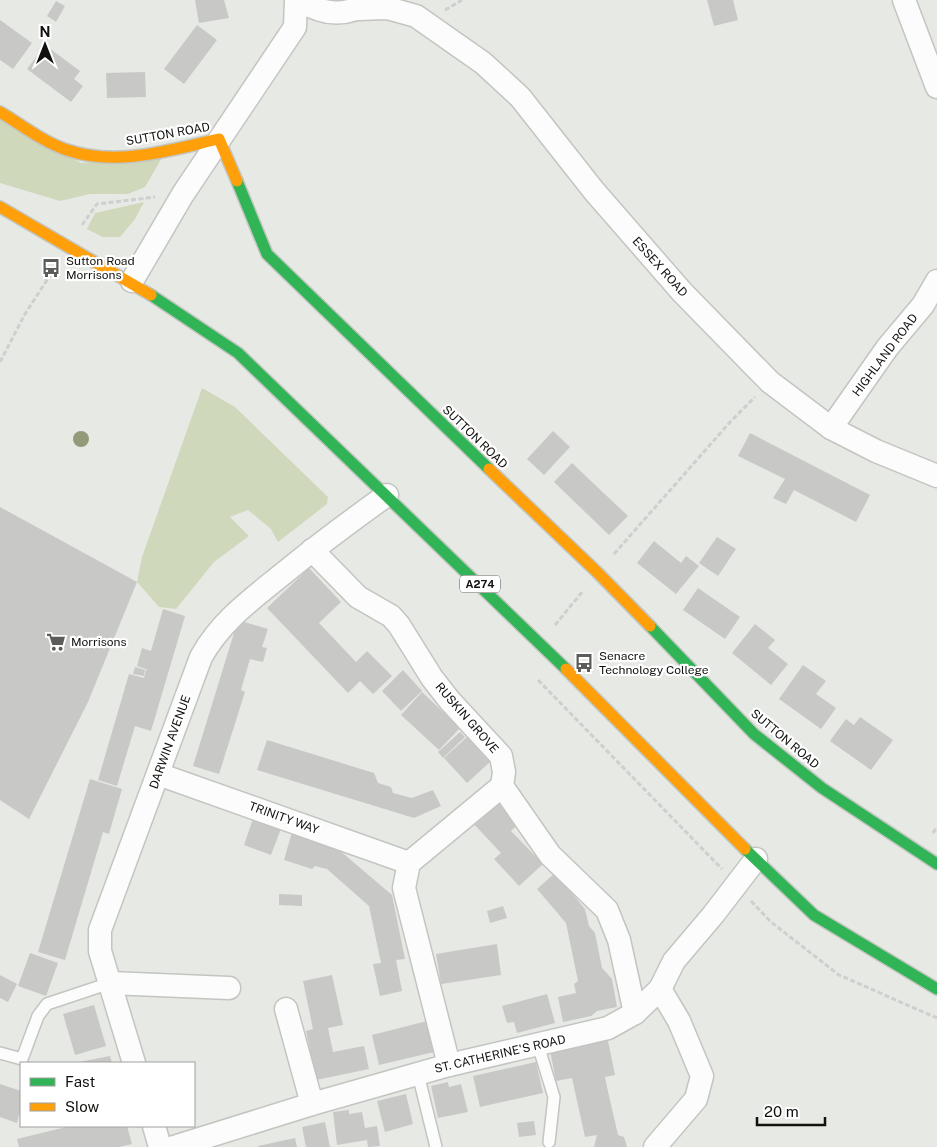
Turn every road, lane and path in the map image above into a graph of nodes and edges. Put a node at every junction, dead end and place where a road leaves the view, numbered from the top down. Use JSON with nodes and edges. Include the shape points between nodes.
{"nodes":[{"id":1,"x":298,"y":0,"type":"edge"},
{"id":2,"x":904,"y":0,"type":"edge"},
{"id":3,"x":366,"y":4,"type":"edge"},
{"id":4,"x":412,"y":8,"type":"edge"},
{"id":5,"x":337,"y":14,"type":"junction"},
{"id":6,"x":295,"y":27,"type":"junction"},
{"id":7,"x":937,"y":87,"type":"edge"},
{"id":8,"x":0,"y":112,"type":"edge"},
{"id":9,"x":219,"y":139,"type":"junction"},
{"id":10,"x":183,"y":194,"type":"junction"},
{"id":11,"x":0,"y":207,"type":"edge"},
{"id":12,"x":69,"y":244,"type":"junction"},
{"id":13,"x":55,"y":268,"type":"junction"},
{"id":14,"x":63,"y":272,"type":"dead end"},
{"id":15,"x":132,"y":281,"type":"junction"},
{"id":16,"x":937,"y":281,"type":"edge"},
{"id":17,"x":0,"y":362,"type":"edge"},
{"id":18,"x":770,"y":382,"type":"junction"},
{"id":19,"x":831,"y":428,"type":"junction"},
{"id":20,"x":937,"y":476,"type":"edge"},
{"id":21,"x":387,"y":495,"type":"junction"},
{"id":22,"x":312,"y":550,"type":"junction"},
{"id":23,"x":598,"y":573,"type":"junction"},
{"id":24,"x":540,"y":642,"type":"junction"},
{"id":25,"x":536,"y":676,"type":"dead end"},
{"id":26,"x":158,"y":774,"type":"junction"},
{"id":27,"x":502,"y":786,"type":"junction"},
{"id":28,"x":756,"y":859,"type":"junction"},
{"id":29,"x":409,"y":863,"type":"junction"},
{"id":30,"x":937,"y":864,"type":"edge"},
{"id":31,"x":736,"y":885,"type":"junction"},
{"id":32,"x":110,"y":983,"type":"junction"},
{"id":33,"x":229,"y":988,"type":"dead end"},
{"id":34,"x":660,"y":989,"type":"junction"},
{"id":35,"x":937,"y":989,"type":"edge"},
{"id":36,"x":286,"y":1009,"type":"dead end"},
{"id":37,"x":635,"y":1013,"type":"junction"},
{"id":38,"x":937,"y":1018,"type":"edge"},
{"id":39,"x":538,"y":1045,"type":"junction"},
{"id":40,"x":0,"y":1053,"type":"edge"},
{"id":41,"x":134,"y":1062,"type":"edge"},
{"id":42,"x":448,"y":1065,"type":"junction"},
{"id":43,"x":418,"y":1074,"type":"junction"},
{"id":44,"x":312,"y":1104,"type":"junction"},
{"id":45,"x":154,"y":1127,"type":"edge"},
{"id":46,"x":222,"y":1140,"type":"edge"},
{"id":47,"x":549,"y":1142,"type":"dead end"},
{"id":48,"x":160,"y":1147,"type":"edge"},
{"id":49,"x":174,"y":1147,"type":"edge"},
{"id":50,"x":436,"y":1147,"type":"edge"},
{"id":51,"x":655,"y":1147,"type":"edge"}],
"edges":[{"from":1,"to":5,"type":"street","via":[[315,10]]},
{"from":1,"to":6,"type":"street"},
{"from":2,"to":7,"type":"street"},
{"from":3,"to":4,"type":"street","name":"ESSEX ROAD"},
{"from":3,"to":5,"type":"street","name":"ESSEX ROAD"},
{"from":4,"to":18,"type":"street","name":"ESSEX ROAD","via":[[483,63],[520,97],[606,206],[682,292]]},
{"from":5,"to":6,"type":"street","name":"ESSEX ROAD"},
{"from":6,"to":9,"type":"street"},
{"from":8,"to":9,"type":"street","name":"SUTTON ROAD","via":[[67,150],[108,158]]},
{"from":9,"to":10,"type":"street"},
{"from":9,"to":23,"type":"street","name":"SUTTON ROAD","via":[[267,254]]},
{"from":10,"to":12,"type":"path","via":[[97,204]]},
{"from":10,"to":15,"type":"street"},
{"from":11,"to":12,"type":"street","number":"A274"},
{"from":12,"to":13,"type":"path"},
{"from":12,"to":15,"type":"street","number":"A274"},
{"from":13,"to":14,"type":"path"},
{"from":13,"to":17,"type":"path","via":[[25,314]]},
{"from":15,"to":21,"type":"street","number":"A274","via":[[238,353]]},
{"from":16,"to":19,"type":"street","name":"HIGHLAND ROAD","via":[[923,305],[887,348]]},
{"from":18,"to":19,"type":"street","name":"ESSEX ROAD"},
{"from":18,"to":23,"type":"path","via":[[730,421]]},
{"from":19,"to":20,"type":"street","name":"ESSEX ROAD","via":[[876,452]]},
{"from":21,"to":22,"type":"street","name":"DARWIN AVENUE"},
{"from":21,"to":24,"type":"street","number":"A274"},
{"from":22,"to":26,"type":"street","name":"DARWIN AVENUE","via":[[232,615],[212,639],[201,657]]},
{"from":22,"to":27,"type":"street","name":"RUSKIN GROVE","via":[[358,597],[391,616],[399,625],[450,701],[500,756],[504,772]]},
{"from":23,"to":24,"type":"path"},
{"from":23,"to":30,"type":"street","name":"SUTTON ROAD","via":[[754,734],[822,788]]},
{"from":24,"to":28,"type":"street","number":"A274"},
{"from":25,"to":31,"type":"path"},
{"from":26,"to":29,"type":"street","name":"TRINITY WAY"},
{"from":26,"to":32,"type":"street","name":"DARWIN AVENUE","via":[[100,930],[100,952]]},
{"from":27,"to":29,"type":"street"},
{"from":27,"to":37,"type":"street","via":[[550,855],[607,910],[620,940]]},
{"from":28,"to":31,"type":"street","name":"ST. CATHERINE'S ROAD"},
{"from":28,"to":35,"type":"street","number":"A274","via":[[814,914]]},
{"from":29,"to":42,"type":"street","via":[[404,888]]},
{"from":31,"to":34,"type":"street","name":"ST. CATHERINE'S ROAD","via":[[674,961]]},
{"from":31,"to":38,"type":"path","via":[[771,922],[839,975]]},
{"from":32,"to":33,"type":"street"},
{"from":32,"to":40,"type":"lane","via":[[47,1004],[41,1009],[22,1059]]},
{"from":32,"to":41,"type":"street","name":"DARWIN AVENUE"},
{"from":34,"to":37,"type":"street","name":"ST. CATHERINE'S ROAD"},
{"from":34,"to":51,"type":"street","via":[[679,1021],[702,1076],[696,1099]]},
{"from":36,"to":44,"type":"street"},
{"from":37,"to":39,"type":"street","name":"ST. CATHERINE'S ROAD","via":[[608,1028]]},
{"from":39,"to":42,"type":"street","name":"ST. CATHERINE'S ROAD"},
{"from":39,"to":47,"type":"lane","via":[[554,1097]]},
{"from":42,"to":43,"type":"street","name":"ST. CATHERINE'S ROAD"},
{"from":43,"to":44,"type":"street","name":"ST. CATHERINE'S ROAD"},
{"from":43,"to":50,"type":"lane"},
{"from":44,"to":46,"type":"street","name":"ST. CATHERINE'S ROAD"},
{"from":45,"to":48,"type":"street"},
{"from":46,"to":49,"type":"street","name":"ST. CATHERINE'S ROAD"}]}
